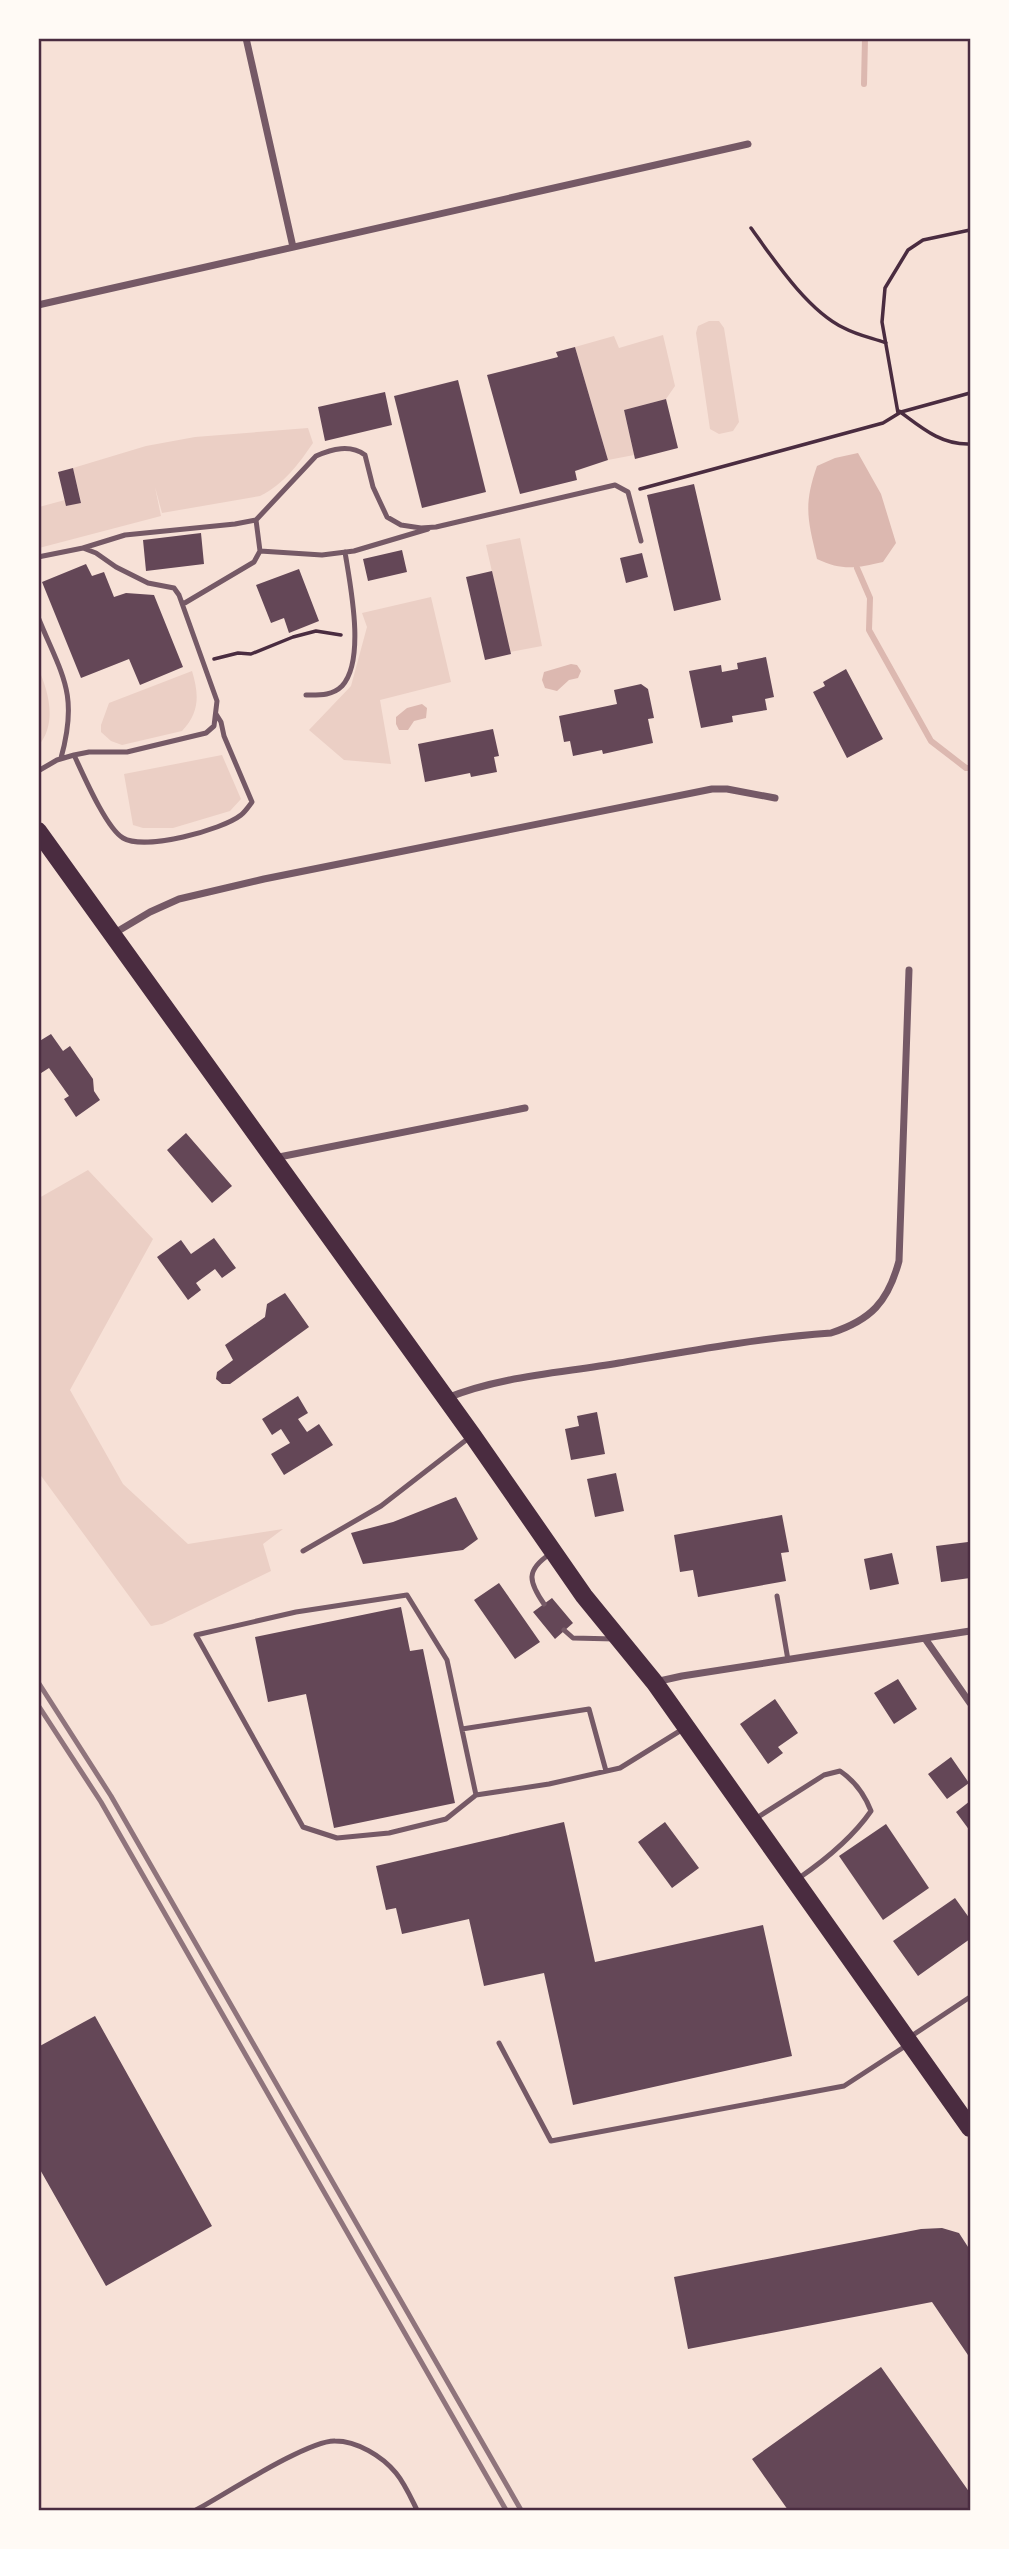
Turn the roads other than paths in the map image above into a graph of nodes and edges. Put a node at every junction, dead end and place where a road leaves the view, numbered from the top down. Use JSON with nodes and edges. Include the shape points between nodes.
{"nodes":[{"id":1,"x":246,"y":38,"type":"edge"},
{"id":2,"x":748,"y":144,"type":"dead end"},
{"id":3,"x":293,"y":247,"type":"junction"},
{"id":4,"x":38,"y":305,"type":"edge"},
{"id":5,"x":256,"y":520,"type":"junction"},
{"id":6,"x":436,"y":527,"type":"junction"},
{"id":7,"x":641,"y":541,"type":"dead end"},
{"id":8,"x":83,"y":548,"type":"junction"},
{"id":9,"x":260,"y":551,"type":"junction"},
{"id":10,"x":345,"y":552,"type":"junction"},
{"id":11,"x":38,"y":557,"type":"edge"},
{"id":12,"x":183,"y":604,"type":"junction"},
{"id":13,"x":38,"y":617,"type":"edge"},
{"id":14,"x":306,"y":695,"type":"dead end"},
{"id":15,"x":216,"y":714,"type":"junction"},
{"id":16,"x":74,"y":755,"type":"junction"},
{"id":17,"x":61,"y":758,"type":"junction"},
{"id":18,"x":38,"y":771,"type":"edge"},
{"id":19,"x":775,"y":799,"type":"dead end"},
{"id":20,"x":38,"y":831,"type":"edge"},
{"id":21,"x":113,"y":934,"type":"junction"},
{"id":22,"x":909,"y":970,"type":"dead end"},
{"id":23,"x":525,"y":1108,"type":"dead end"},
{"id":24,"x":273,"y":1158,"type":"junction"},
{"id":25,"x":446,"y":1399,"type":"junction"},
{"id":26,"x":472,"y":1436,"type":"junction"},
{"id":27,"x":303,"y":1551,"type":"dead end"},
{"id":28,"x":553,"y":1552,"type":"junction"},
{"id":29,"x":777,"y":1597,"type":"dead end"},
{"id":30,"x":544,"y":1604,"type":"dead end"},
{"id":31,"x":564,"y":1630,"type":"dead end"},
{"id":32,"x":971,"y":1631,"type":"edge"},
{"id":33,"x":619,"y":1639,"type":"junction"},
{"id":34,"x":926,"y":1640,"type":"junction"},
{"id":35,"x":788,"y":1660,"type":"junction"},
{"id":36,"x":654,"y":1683,"type":"junction"},
{"id":37,"x":971,"y":1703,"type":"edge"},
{"id":38,"x":686,"y":1727,"type":"junction"},
{"id":39,"x":462,"y":1729,"type":"junction"},
{"id":40,"x":606,"y":1771,"type":"junction"},
{"id":41,"x":477,"y":1795,"type":"junction"},
{"id":42,"x":752,"y":1821,"type":"junction"},
{"id":43,"x":795,"y":1881,"type":"junction"},
{"id":44,"x":971,"y":1997,"type":"edge"},
{"id":45,"x":909,"y":2041,"type":"junction"},
{"id":46,"x":499,"y":2043,"type":"dead end"},
{"id":47,"x":969,"y":2122,"type":"edge"},
{"id":48,"x":196,"y":2511,"type":"edge"},
{"id":49,"x":417,"y":2511,"type":"edge"}],
"edges":[{"from":1,"to":3,"type":"street"},
{"from":2,"to":3,"type":"street"},
{"from":3,"to":4,"type":"street"},
{"from":5,"to":6,"type":"lane","via":[[316,456],[343,448],[365,455],[387,517],[401,525]]},
{"from":5,"to":8,"type":"lane","via":[[125,535]]},
{"from":5,"to":9,"type":"lane"},
{"from":6,"to":7,"type":"lane","via":[[615,485],[628,492]]},
{"from":6,"to":10,"type":"lane"},
{"from":8,"to":11,"type":"lane"},
{"from":8,"to":12,"type":"lane","via":[[148,583],[174,588]]},
{"from":9,"to":10,"type":"lane"},
{"from":9,"to":12,"type":"lane","via":[[251,565]]},
{"from":10,"to":14,"type":"lane","via":[[353,601],[350,674],[328,695]]},
{"from":12,"to":15,"type":"lane","via":[[217,701]]},
{"from":13,"to":17,"type":"lane","via":[[69,694],[69,732]]},
{"from":15,"to":16,"type":"lane","via":[[214,726],[206,733],[127,752]]},
{"from":15,"to":16,"type":"lane","via":[[252,802],[242,814],[206,830],[153,841],[122,838],[93,796]]},
{"from":16,"to":17,"type":"lane"},
{"from":17,"to":18,"type":"lane"},
{"from":19,"to":21,"type":"street","via":[[712,789],[291,873],[179,899]]},
{"from":20,"to":21,"type":"main road"},
{"from":21,"to":24,"type":"main road"},
{"from":22,"to":25,"type":"street","via":[[899,1261],[889,1290],[870,1314],[831,1333],[679,1351],[521,1378],[474,1387]]},
{"from":23,"to":24,"type":"street"},
{"from":24,"to":25,"type":"main road"},
{"from":25,"to":26,"type":"main road"},
{"from":26,"to":27,"type":"lane","via":[[380,1506]]},
{"from":26,"to":28,"type":"main road"},
{"from":28,"to":30,"type":"lane","via":[[532,1570],[534,1590]]},
{"from":28,"to":33,"type":"main road"},
{"from":29,"to":35,"type":"lane"},
{"from":31,"to":33,"type":"lane","via":[[573,1638]]},
{"from":32,"to":34,"type":"street"},
{"from":33,"to":36,"type":"main road"},
{"from":34,"to":35,"type":"street"},
{"from":34,"to":37,"type":"street"},
{"from":35,"to":36,"type":"street"},
{"from":36,"to":38,"type":"main road"},
{"from":38,"to":40,"type":"lane","via":[[620,1768]]},
{"from":38,"to":42,"type":"main road"},
{"from":39,"to":40,"type":"lane","via":[[589,1709]]},
{"from":39,"to":41,"type":"lane"},
{"from":39,"to":41,"type":"lane","via":[[447,1660],[407,1595],[296,1612],[196,1635],[303,1827],[337,1838],[389,1833],[446,1819]]},
{"from":40,"to":41,"type":"lane"},
{"from":42,"to":43,"type":"main road"},
{"from":42,"to":43,"type":"lane","via":[[824,1775],[840,1770],[852,1779],[871,1811]]},
{"from":43,"to":45,"type":"main road"},
{"from":44,"to":45,"type":"lane"},
{"from":45,"to":46,"type":"lane","via":[[844,2086],[551,2141]]},
{"from":45,"to":47,"type":"main road"},
{"from":48,"to":49,"type":"lane","via":[[312,2445],[335,2441],[371,2451],[385,2462],[397,2473]]}]}
